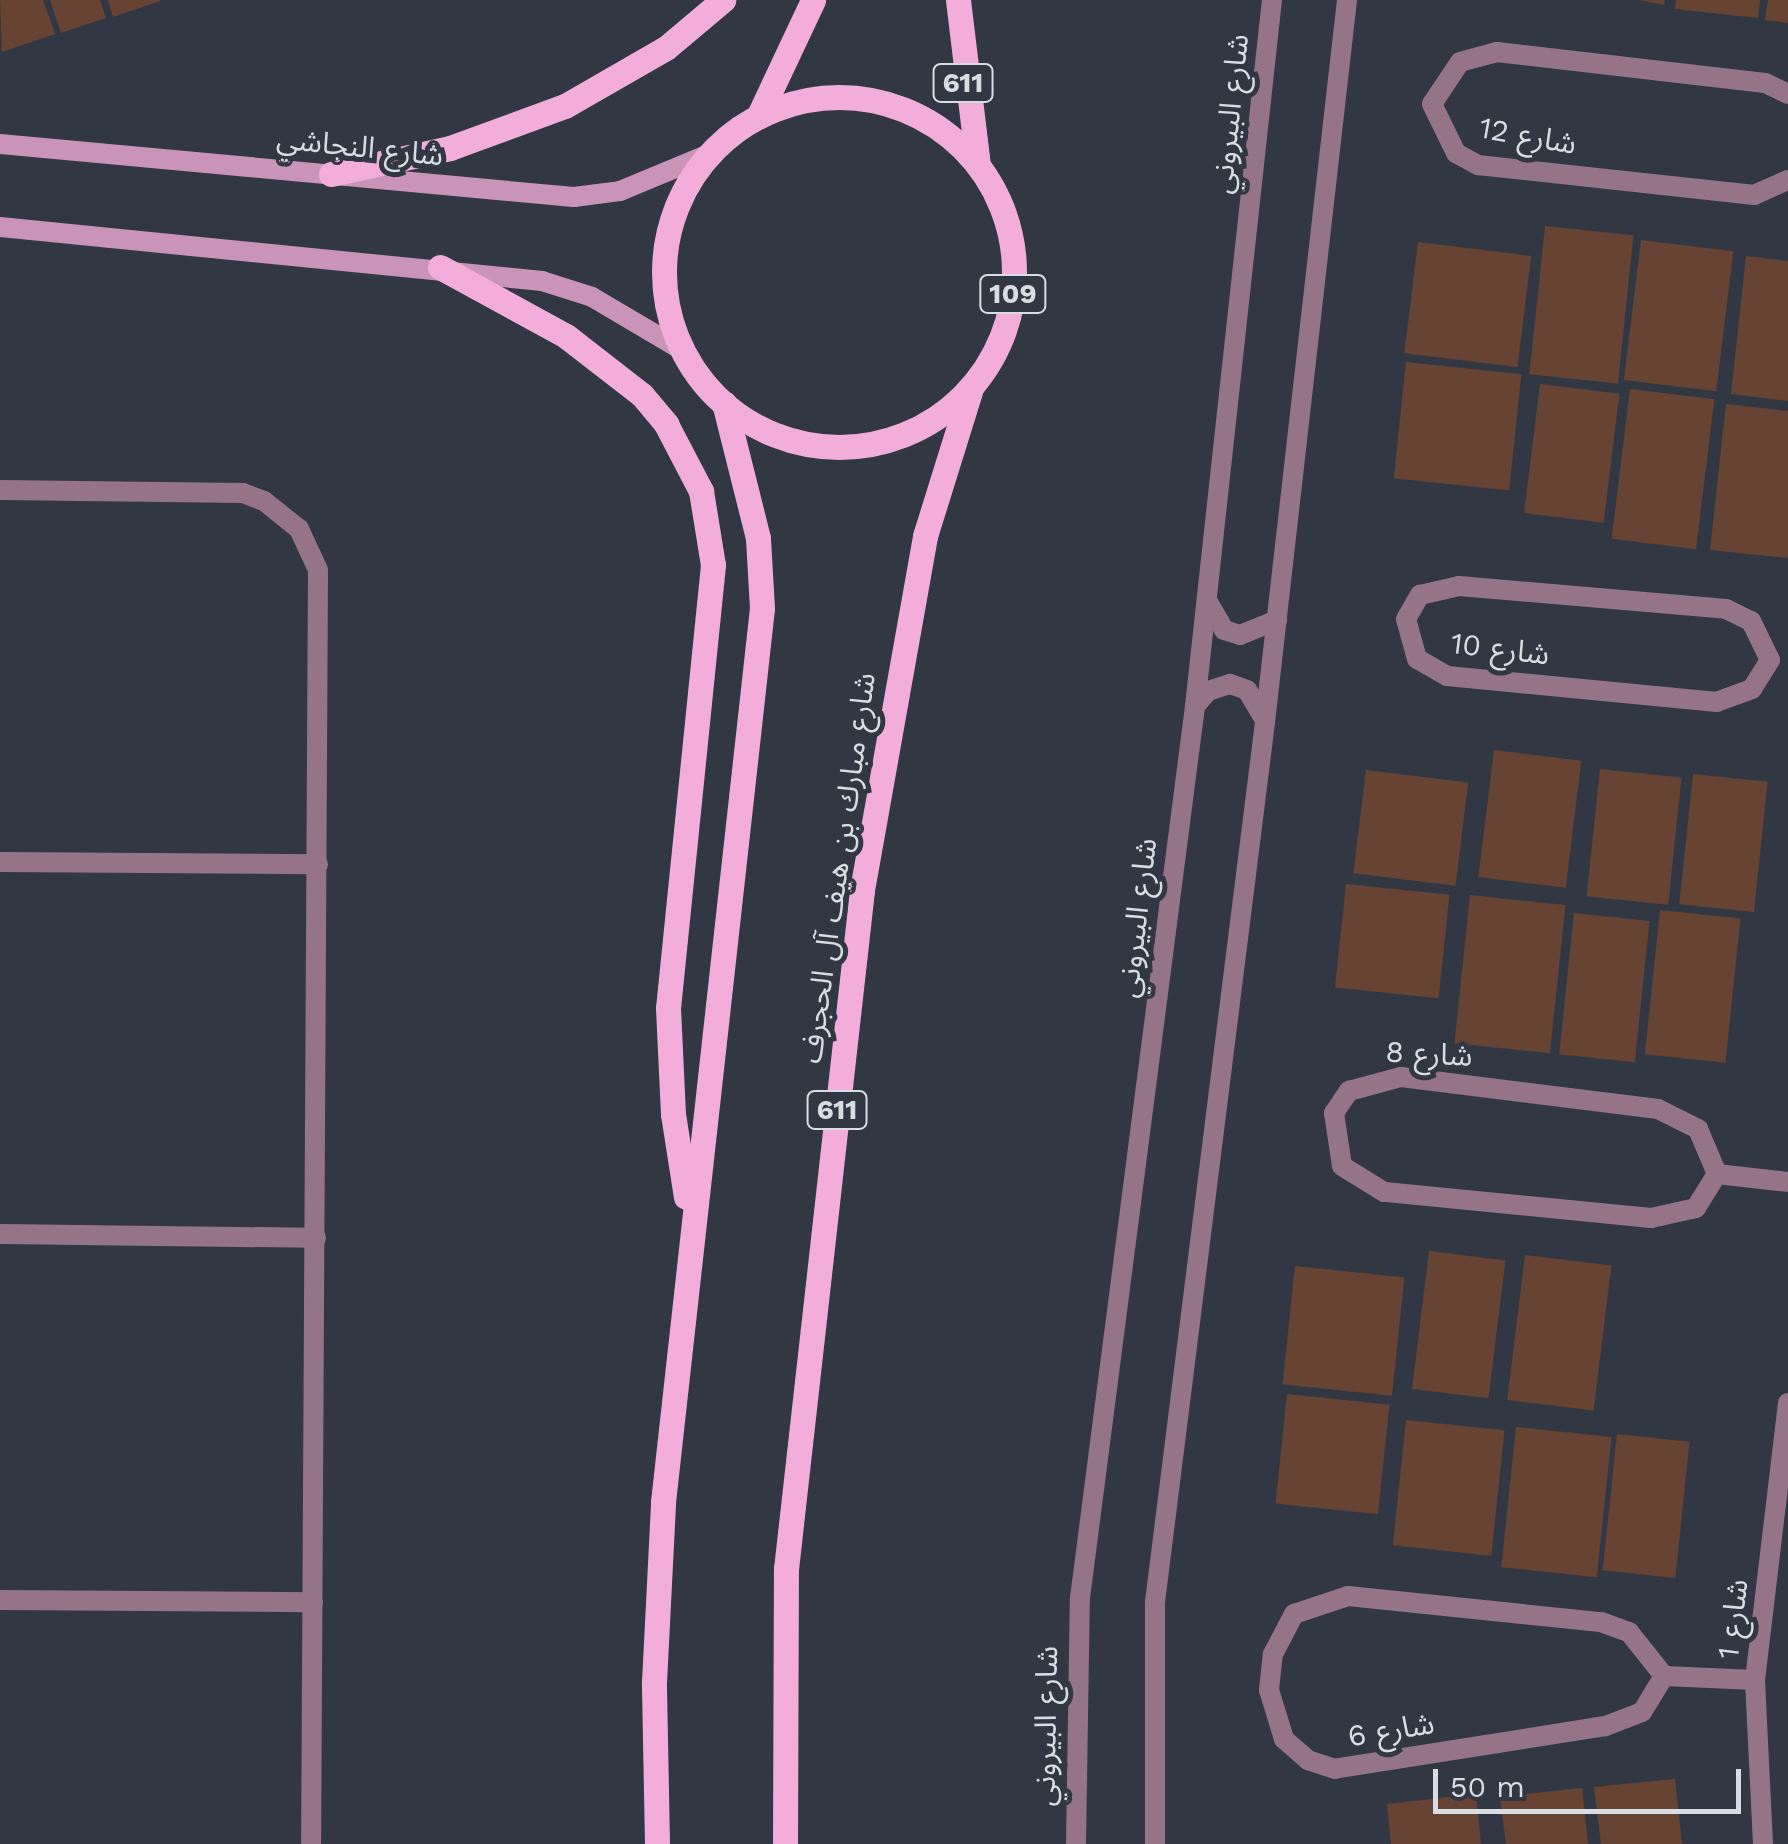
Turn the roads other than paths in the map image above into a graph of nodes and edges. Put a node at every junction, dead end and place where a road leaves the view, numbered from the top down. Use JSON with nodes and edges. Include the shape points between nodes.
{"nodes":[{"id":1,"x":723,"y":0,"type":"edge"},
{"id":2,"x":813,"y":0,"type":"edge"},
{"id":3,"x":958,"y":0,"type":"edge"},
{"id":4,"x":1272,"y":0,"type":"edge"},
{"id":5,"x":1347,"y":0,"type":"edge"},
{"id":6,"x":1788,"y":94,"type":"edge"},
{"id":7,"x":759,"y":115,"type":"junction"},
{"id":8,"x":0,"y":144,"type":"edge"},
{"id":9,"x":707,"y":156,"type":"junction"},
{"id":10,"x":978,"y":165,"type":"junction"},
{"id":11,"x":331,"y":174,"type":"junction"},
{"id":12,"x":1788,"y":180,"type":"edge"},
{"id":13,"x":0,"y":227,"type":"edge"},
{"id":14,"x":440,"y":267,"type":"junction"},
{"id":15,"x":682,"y":350,"type":"junction"},
{"id":16,"x":971,"y":388,"type":"junction"},
{"id":17,"x":724,"y":403,"type":"junction"},
{"id":18,"x":0,"y":490,"type":"edge"},
{"id":19,"x":1207,"y":600,"type":"junction"},
{"id":20,"x":1276,"y":620,"type":"junction"},
{"id":21,"x":1779,"y":661,"type":"edge"},
{"id":22,"x":1195,"y":706,"type":"junction"},
{"id":23,"x":1266,"y":722,"type":"junction"},
{"id":24,"x":0,"y":862,"type":"edge"},
{"id":25,"x":318,"y":864,"type":"junction"},
{"id":26,"x":1717,"y":1174,"type":"junction"},
{"id":27,"x":1788,"y":1182,"type":"edge"},
{"id":28,"x":691,"y":1220,"type":"junction"},
{"id":29,"x":0,"y":1234,"type":"edge"},
{"id":30,"x":316,"y":1238,"type":"junction"},
{"id":31,"x":1788,"y":1403,"type":"edge"},
{"id":32,"x":1781,"y":1530,"type":"edge"},
{"id":33,"x":0,"y":1600,"type":"edge"},
{"id":34,"x":313,"y":1602,"type":"junction"},
{"id":35,"x":1664,"y":1676,"type":"junction"},
{"id":36,"x":1755,"y":1680,"type":"junction"},
{"id":37,"x":311,"y":1844,"type":"edge"},
{"id":38,"x":657,"y":1844,"type":"edge"},
{"id":39,"x":785,"y":1844,"type":"edge"},
{"id":40,"x":1076,"y":1844,"type":"edge"},
{"id":41,"x":1155,"y":1844,"type":"edge"},
{"id":42,"x":1763,"y":1844,"type":"edge"}],
"edges":[{"from":1,"to":11,"type":"main road","via":[[666,48],[565,106],[450,148]]},
{"from":2,"to":7,"type":"main road"},
{"from":3,"to":10,"type":"main road","number":"611"},
{"from":4,"to":19,"type":"street","name":"شارع البيروني"},
{"from":5,"to":20,"type":"street"},
{"from":6,"to":12,"type":"street","name":"شارع 12","via":[[1764,83],[1497,52],[1460,62],[1432,104],[1438,129],[1456,153],[1478,165],[1754,195]]},
{"from":7,"to":9,"type":"main road","number":"109"},
{"from":7,"to":10,"type":"main road","number":"109","via":[[825,96],[878,101],[926,120]]},
{"from":8,"to":11,"type":"main road","name":"شارع النجاشي"},
{"from":9,"to":11,"type":"main road","name":"شارع النجاشي","via":[[620,191],[574,197]]},
{"from":9,"to":15,"type":"main road","number":"109","via":[[672,215],[664,249],[670,318]]},
{"from":10,"to":16,"type":"main road","number":"109","via":[[1008,227],[1013,294],[992,360]]},
{"from":13,"to":14,"type":"main road"},
{"from":14,"to":15,"type":"main road","via":[[542,281],[592,297]]},
{"from":14,"to":28,"type":"main road","via":[[566,336],[642,395],[666,424],[700,491],[713,565],[668,1008],[673,1114]]},
{"from":15,"to":17,"type":"main road","number":"109"},
{"from":16,"to":17,"type":"main road","number":"109","via":[[917,429],[851,447],[784,438]]},
{"from":16,"to":39,"type":"main road","name":"شارع مبارك بن هيف آل الحجرف","number":"611","via":[[924,536],[862,890],[786,1569]]},
{"from":17,"to":28,"type":"main road","via":[[758,538],[762,608]]},
{"from":18,"to":25,"type":"street","via":[[243,494],[264,501],[299,529],[318,570],[320,592]]},
{"from":19,"to":20,"type":"street","via":[[1224,630],[1240,635]]},
{"from":19,"to":22,"type":"street","name":"شارع البيروني"},
{"from":20,"to":23,"type":"street"},
{"from":21,"to":21,"type":"street","name":"شارع 10","via":[[1751,621],[1726,610],[1459,586],[1420,595],[1406,620],[1417,658],[1447,676],[1718,702],[1752,689]]},
{"from":22,"to":23,"type":"street","via":[[1208,691],[1230,684],[1247,690]]},
{"from":22,"to":40,"type":"street","name":"شارع البيروني","via":[[1080,1598]]},
{"from":23,"to":41,"type":"street","via":[[1154,1602]]},
{"from":24,"to":25,"type":"street"},
{"from":25,"to":30,"type":"street"},
{"from":26,"to":26,"type":"street","name":"شارع 8","via":[[1698,1129],[1658,1109],[1401,1076],[1348,1091],[1334,1113],[1342,1166],[1384,1192],[1650,1218],[1696,1208]]},
{"from":26,"to":27,"type":"street"},
{"from":28,"to":38,"type":"main road","via":[[662,1520],[654,1682]]},
{"from":29,"to":30,"type":"street"},
{"from":30,"to":34,"type":"street"},
{"from":31,"to":32,"type":"street","name":"شارع 1"},
{"from":32,"to":36,"type":"street","name":"شارع 1"},
{"from":33,"to":34,"type":"street"},
{"from":34,"to":37,"type":"street"},
{"from":35,"to":35,"type":"street","name":"شارع 6","via":[[1629,1632],[1601,1622],[1348,1596],[1294,1614],[1273,1654],[1269,1690],[1284,1739],[1308,1760],[1335,1769],[1605,1726],[1642,1712]]},
{"from":35,"to":36,"type":"street"},
{"from":36,"to":42,"type":"street","name":"شارع 1"}]}
